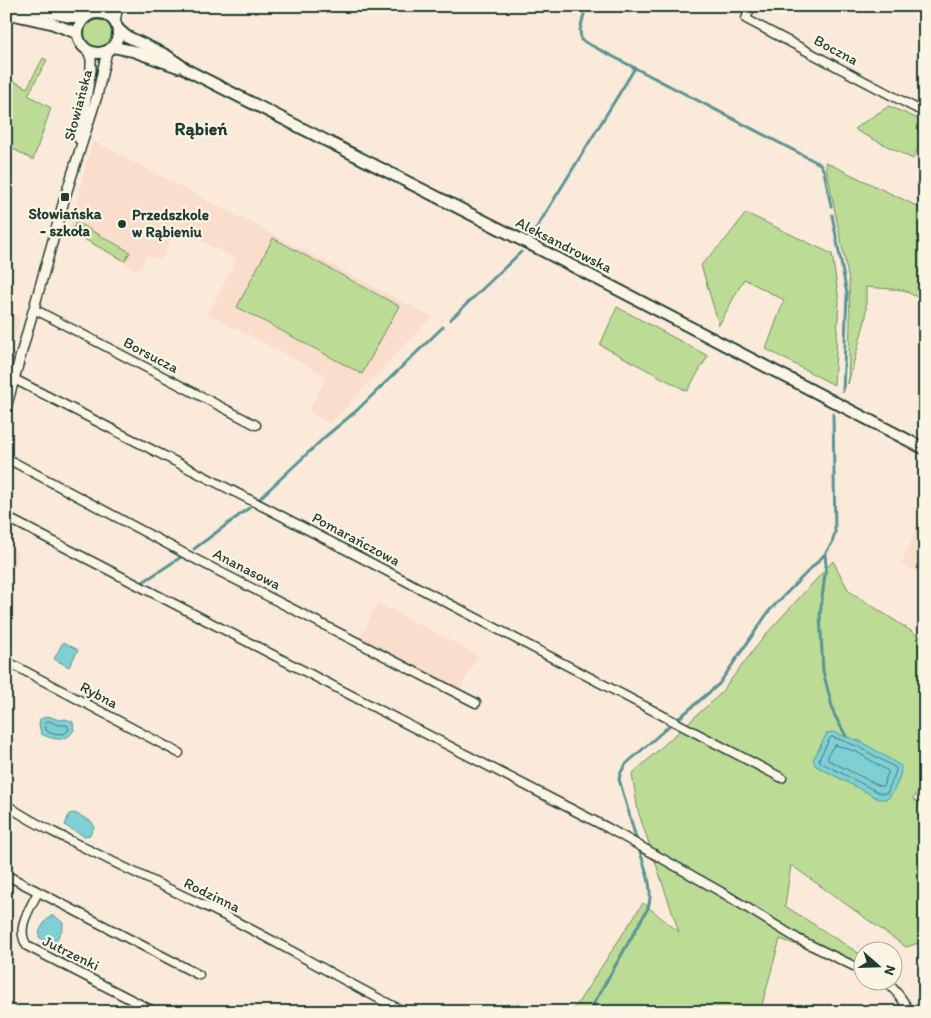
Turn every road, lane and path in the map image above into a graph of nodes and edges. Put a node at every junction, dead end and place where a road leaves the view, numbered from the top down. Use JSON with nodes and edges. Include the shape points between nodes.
{"nodes":[{"id":1,"x":20,"y":6,"type":"edge"},
{"id":2,"x":118,"y":6,"type":"edge"},
{"id":3,"x":751,"y":6,"type":"edge"},
{"id":4,"x":103,"y":9,"type":"edge"},
{"id":5,"x":6,"y":13,"type":"edge"},
{"id":6,"x":85,"y":17,"type":"junction"},
{"id":7,"x":116,"y":25,"type":"junction"},
{"id":8,"x":78,"y":33,"type":"junction"},
{"id":9,"x":110,"y":49,"type":"junction"},
{"id":10,"x":88,"y":51,"type":"junction"},
{"id":11,"x":189,"y":71,"type":"junction"},
{"id":12,"x":925,"y":113,"type":"edge"},
{"id":13,"x":75,"y":165,"type":"junction"},
{"id":14,"x":34,"y":309,"type":"junction"},
{"id":15,"x":14,"y":379,"type":"junction"},
{"id":16,"x":6,"y":408,"type":"edge"},
{"id":17,"x":256,"y":425,"type":"dead end"},
{"id":18,"x":925,"y":449,"type":"edge"},
{"id":19,"x":6,"y":458,"type":"edge"},
{"id":20,"x":6,"y":517,"type":"edge"},
{"id":21,"x":6,"y":661,"type":"edge"},
{"id":22,"x":476,"y":703,"type":"dead end"},
{"id":23,"x":179,"y":753,"type":"dead end"},
{"id":24,"x":782,"y":778,"type":"dead end"},
{"id":25,"x":6,"y":804,"type":"edge"},
{"id":26,"x":6,"y":876,"type":"edge"},
{"id":27,"x":38,"y":892,"type":"junction"},
{"id":28,"x":854,"y":966,"type":"edge"},
{"id":29,"x":199,"y":975,"type":"dead end"},
{"id":30,"x":895,"y":990,"type":"edge"},
{"id":31,"x":155,"y":1012,"type":"edge"},
{"id":32,"x":405,"y":1012,"type":"edge"},
{"id":33,"x":910,"y":1012,"type":"edge"}],
"edges":[{"from":1,"to":6,"type":"main road"},
{"from":2,"to":7,"type":"street"},
{"from":3,"to":12,"type":"street","name":"Boczna","via":[[746,19]]},
{"from":4,"to":6,"type":"main road"},
{"from":4,"to":7,"type":"main road"},
{"from":5,"to":8,"type":"main road"},
{"from":6,"to":8,"type":"main road","via":[[79,24]]},
{"from":7,"to":9,"type":"main road","via":[[118,37]]},
{"from":7,"to":11,"type":"main road","name":"Aleksandrowska","via":[[126,36],[166,54]]},
{"from":8,"to":10,"type":"main road","via":[[80,42]]},
{"from":9,"to":10,"type":"main road","via":[[99,53]]},
{"from":9,"to":11,"type":"main road","name":"Aleksandrowska","via":[[133,51]]},
{"from":9,"to":13,"type":"street","name":"Słowiańska"},
{"from":10,"to":13,"type":"street","name":"Słowiańska","via":[[91,70]]},
{"from":11,"to":18,"type":"main road","name":"Aleksandrowska"},
{"from":13,"to":14,"type":"street","name":"Słowiańska"},
{"from":14,"to":15,"type":"street","name":"Słowiańska"},
{"from":14,"to":17,"type":"street","name":"Borsucza"},
{"from":15,"to":16,"type":"street","name":"Słowiańska"},
{"from":15,"to":24,"type":"street","name":"Pomarańczowa"},
{"from":19,"to":22,"type":"street","name":"Ananasowa"},
{"from":20,"to":28,"type":"street","via":[[608,828],[798,939]]},
{"from":21,"to":23,"type":"street","name":"Rybna"},
{"from":25,"to":32,"type":"street","name":"Rodzinna","via":[[23,816],[287,948]]},
{"from":26,"to":27,"type":"street"},
{"from":27,"to":29,"type":"street"},
{"from":27,"to":31,"type":"street","name":"Jutrzenki","via":[[22,928],[27,946]]},
{"from":30,"to":33,"type":"street"}]}
